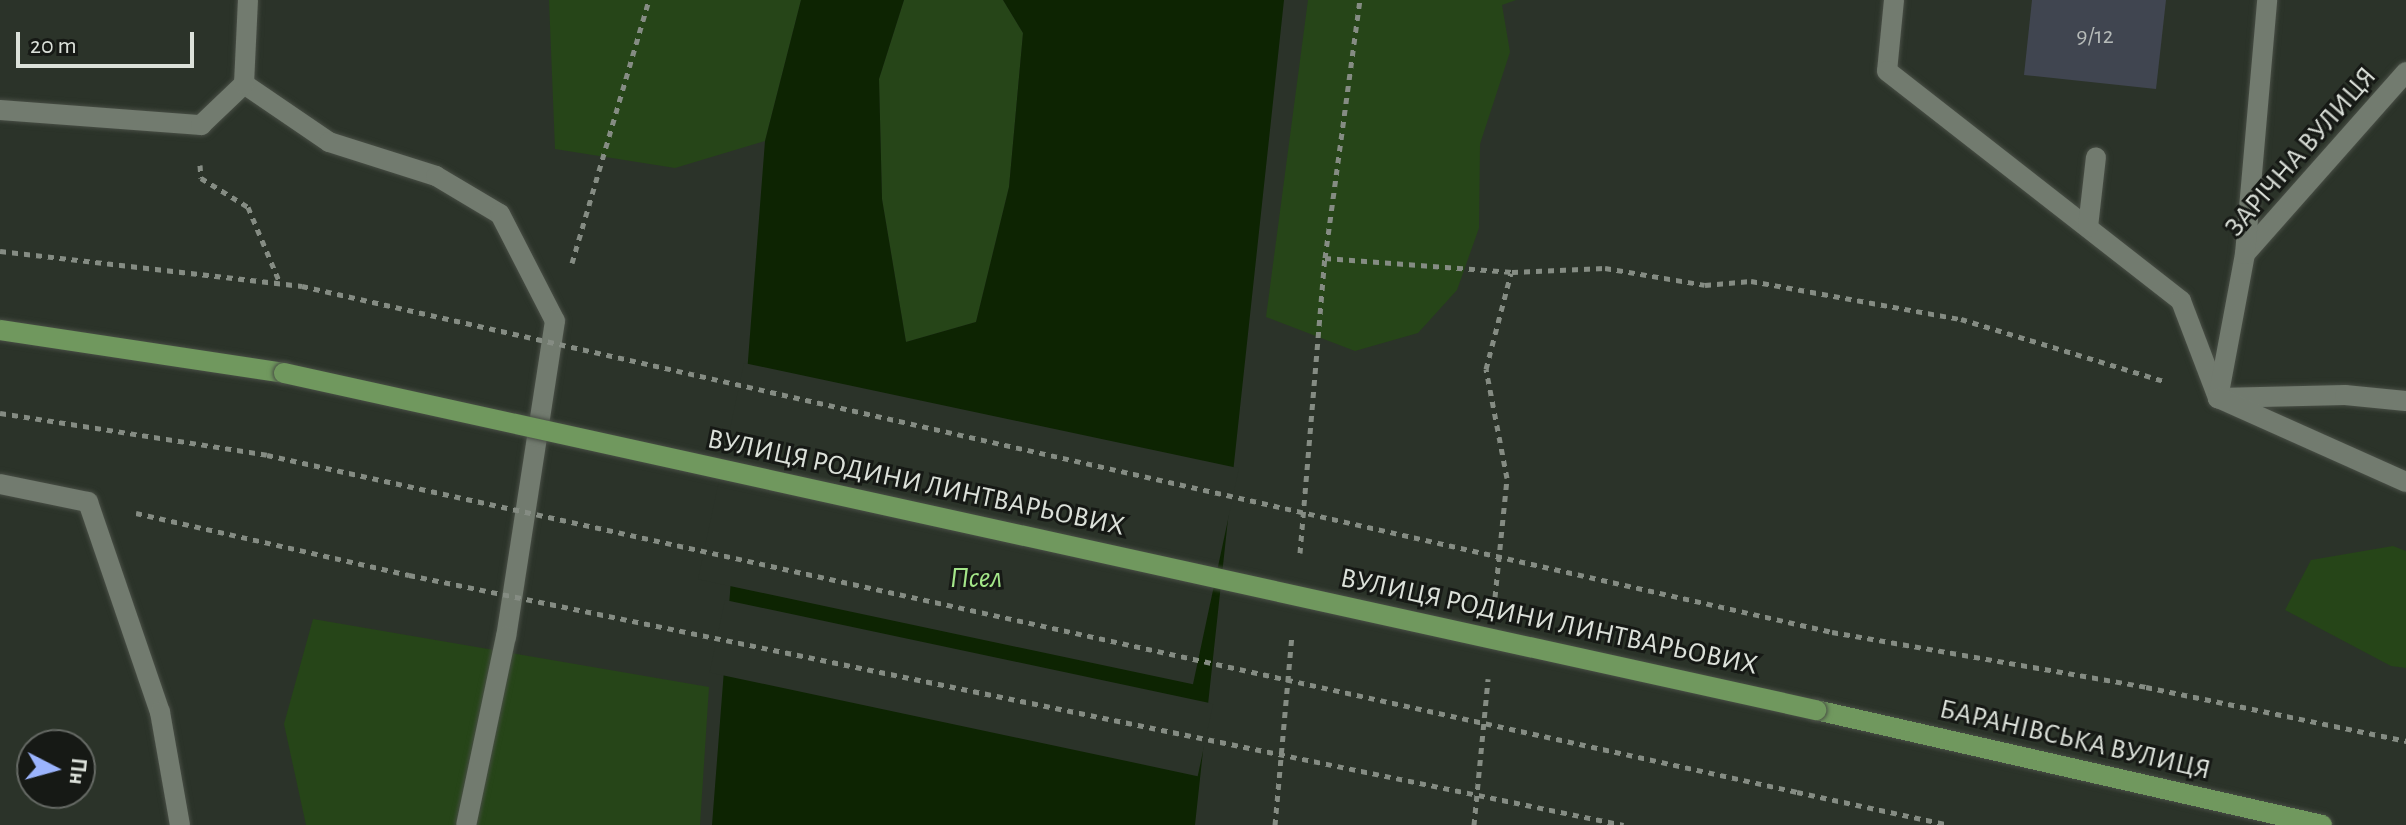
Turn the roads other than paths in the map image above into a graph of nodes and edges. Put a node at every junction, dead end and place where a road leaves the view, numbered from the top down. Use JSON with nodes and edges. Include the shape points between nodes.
{"nodes":[{"id":1,"x":248,"y":0,"type":"edge"},
{"id":2,"x":1894,"y":0,"type":"edge"},
{"id":3,"x":2267,"y":0,"type":"edge"},
{"id":4,"x":2406,"y":72,"type":"edge"},
{"id":5,"x":244,"y":84,"type":"junction"},
{"id":6,"x":0,"y":110,"type":"edge"},
{"id":7,"x":2096,"y":157,"type":"dead end"},
{"id":8,"x":2088,"y":227,"type":"junction"},
{"id":9,"x":2245,"y":254,"type":"junction"},
{"id":10,"x":0,"y":330,"type":"edge"},
{"id":11,"x":2218,"y":398,"type":"junction"},
{"id":12,"x":2406,"y":401,"type":"edge"},
{"id":13,"x":2406,"y":482,"type":"edge"},
{"id":14,"x":0,"y":484,"type":"edge"},
{"id":15,"x":1816,"y":710,"type":"joint"},
{"id":16,"x":180,"y":825,"type":"edge"},
{"id":17,"x":466,"y":825,"type":"edge"},
{"id":18,"x":2322,"y":825,"type":"edge"}],
"edges":[{"from":1,"to":5,"type":"street"},
{"from":2,"to":8,"type":"street","via":[[1887,71]]},
{"from":3,"to":9,"type":"street"},
{"from":4,"to":9,"type":"street","name":"ЗАРІЧНА ВУЛИЦЯ"},
{"from":5,"to":6,"type":"street","via":[[201,125]]},
{"from":5,"to":17,"type":"street","via":[[329,142],[436,176],[500,214],[555,321],[506,636]]},
{"from":7,"to":8,"type":"street"},
{"from":8,"to":11,"type":"street","via":[[2181,301]]},
{"from":9,"to":11,"type":"street","name":"ЗАРІЧНА ВУЛИЦЯ"},
{"from":10,"to":15,"type":"main road","name":"ВУЛИЦЯ РОДИНИ ЛИНТВАРЬОВИХ","bridge":true,"via":[[284,373]]},
{"from":11,"to":12,"type":"street","via":[[2345,395]]},
{"from":11,"to":13,"type":"street"},
{"from":14,"to":16,"type":"street","via":[[88,502],[160,712]]},
{"from":15,"to":18,"type":"main road","name":"БАРАНІВСЬКА ВУЛИЦЯ"}]}
